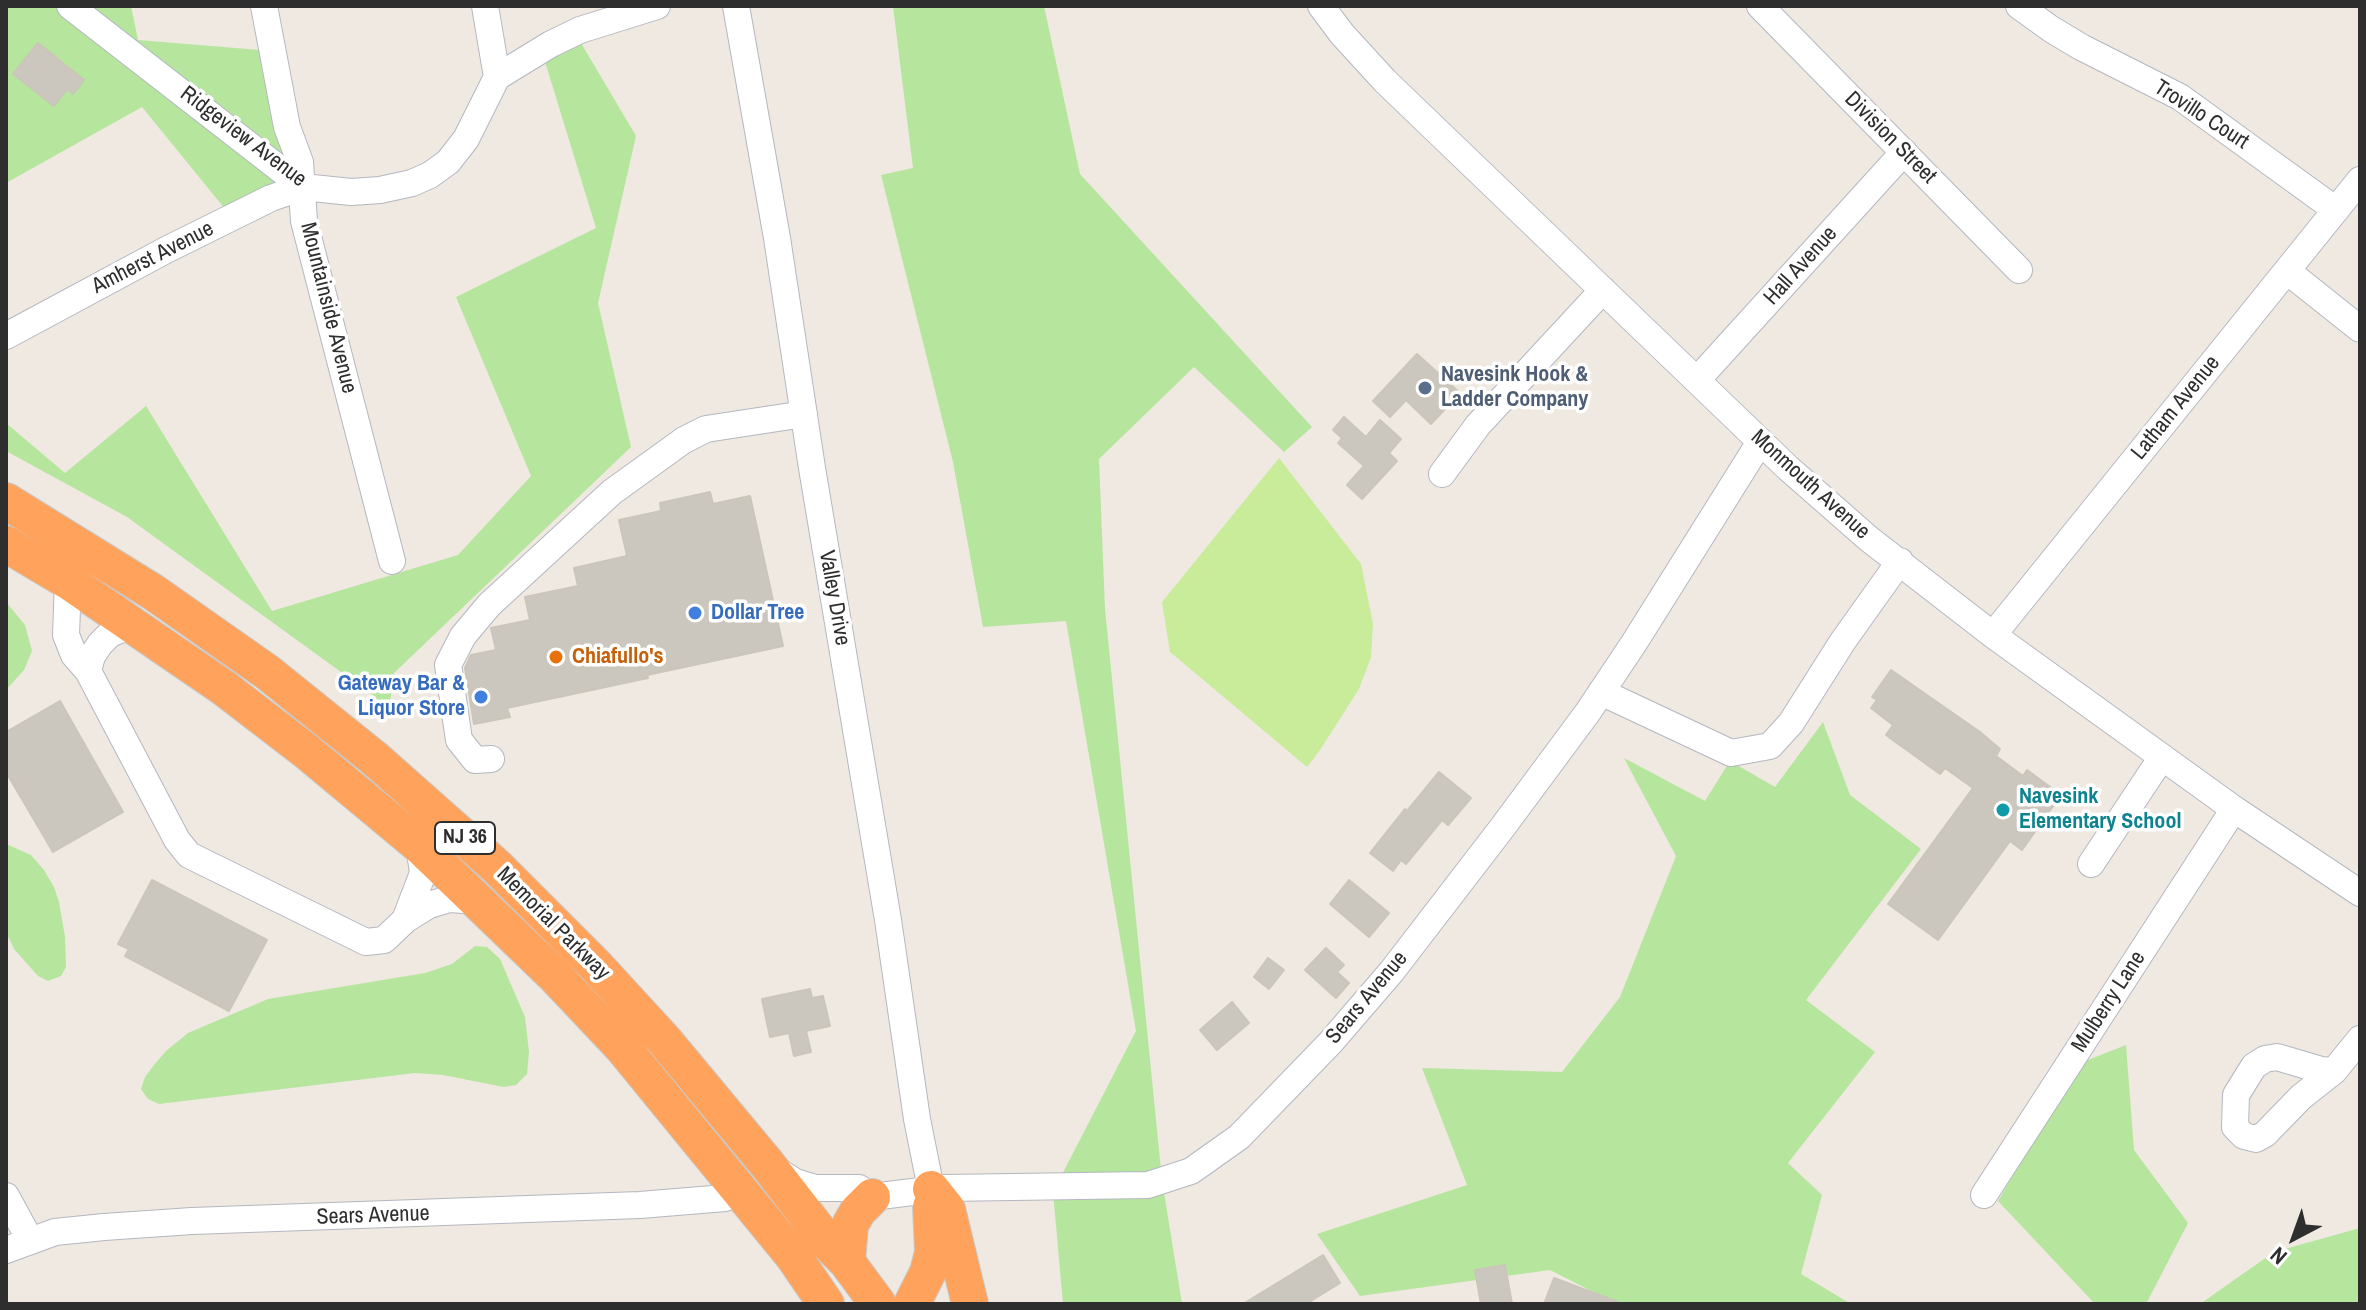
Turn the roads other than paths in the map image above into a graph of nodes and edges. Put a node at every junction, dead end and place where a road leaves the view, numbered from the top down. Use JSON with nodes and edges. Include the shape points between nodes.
{"nodes":[{"id":1,"x":70,"y":6,"type":"edge"},
{"id":2,"x":264,"y":6,"type":"edge"},
{"id":3,"x":485,"y":6,"type":"edge"},
{"id":4,"x":657,"y":6,"type":"edge"},
{"id":5,"x":736,"y":6,"type":"edge"},
{"id":6,"x":1321,"y":6,"type":"edge"},
{"id":7,"x":1760,"y":6,"type":"edge"},
{"id":8,"x":2019,"y":6,"type":"edge"},
{"id":9,"x":497,"y":77,"type":"junction"},
{"id":10,"x":1904,"y":152,"type":"junction"},
{"id":11,"x":2360,"y":180,"type":"edge"},
{"id":12,"x":303,"y":187,"type":"junction"},
{"id":13,"x":2336,"y":210,"type":"junction"},
{"id":14,"x":2019,"y":270,"type":"dead end"},
{"id":15,"x":2287,"y":271,"type":"junction"},
{"id":16,"x":1603,"y":290,"type":"junction"},
{"id":17,"x":2360,"y":329,"type":"edge"},
{"id":18,"x":6,"y":336,"type":"edge"},
{"id":19,"x":1697,"y":380,"type":"junction"},
{"id":20,"x":804,"y":414,"type":"junction"},
{"id":21,"x":1760,"y":442,"type":"junction"},
{"id":22,"x":1442,"y":474,"type":"dead end"},
{"id":23,"x":6,"y":501,"type":"edge"},
{"id":24,"x":6,"y":544,"type":"edge"},
{"id":25,"x":392,"y":561,"type":"dead end"},
{"id":26,"x":1900,"y":561,"type":"junction"},
{"id":27,"x":68,"y":581,"type":"junction"},
{"id":28,"x":133,"y":625,"type":"junction"},
{"id":29,"x":1993,"y":635,"type":"junction"},
{"id":30,"x":88,"y":671,"type":"junction"},
{"id":31,"x":1601,"y":692,"type":"junction"},
{"id":32,"x":2162,"y":757,"type":"junction"},
{"id":33,"x":491,"y":759,"type":"dead end"},
{"id":34,"x":2234,"y":809,"type":"junction"},
{"id":35,"x":419,"y":845,"type":"junction"},
{"id":36,"x":2091,"y":864,"type":"dead end"},
{"id":37,"x":2360,"y":893,"type":"edge"},
{"id":38,"x":479,"y":901,"type":"junction"},
{"id":39,"x":405,"y":920,"type":"junction"},
{"id":40,"x":2360,"y":1039,"type":"edge"},
{"id":41,"x":2334,"y":1071,"type":"dead end"},
{"id":42,"x":768,"y":1165,"type":"junction"},
{"id":43,"x":739,"y":1188,"type":"junction"},
{"id":44,"x":931,"y":1189,"type":"junction"},
{"id":45,"x":1984,"y":1195,"type":"dead end"},
{"id":46,"x":6,"y":1196,"type":"edge"},
{"id":47,"x":872,"y":1197,"type":"junction"},
{"id":48,"x":18,"y":1245,"type":"edge"},
{"id":49,"x":847,"y":1262,"type":"junction"},
{"id":50,"x":826,"y":1304,"type":"edge"},
{"id":51,"x":878,"y":1304,"type":"edge"},
{"id":52,"x":912,"y":1304,"type":"edge"},
{"id":53,"x":970,"y":1304,"type":"edge"}],
"edges":[{"from":1,"to":12,"type":"street","name":"Ridgeview Avenue"},
{"from":2,"to":12,"type":"street","name":"Mountainside Avenue"},
{"from":3,"to":9,"type":"street"},
{"from":4,"to":9,"type":"street","via":[[580,30]]},
{"from":5,"to":20,"type":"street","name":"Valley Drive"},
{"from":6,"to":16,"type":"street","name":"Monmouth Avenue","via":[[1385,81]]},
{"from":7,"to":10,"type":"street","name":"Division Street"},
{"from":8,"to":13,"type":"street","name":"Trovillo Court","via":[[2081,47],[2180,97]]},
{"from":9,"to":12,"type":"street","name":"Ridgeview Avenue","via":[[466,139],[430,175],[380,190]]},
{"from":10,"to":14,"type":"street","name":"Division Street"},
{"from":10,"to":19,"type":"street","name":"Hall Avenue"},
{"from":11,"to":13,"type":"street","name":"Latham Avenue"},
{"from":12,"to":18,"type":"street","name":"Amherst Avenue","via":[[166,250]]},
{"from":12,"to":25,"type":"street","name":"Mountainside Avenue","via":[[304,221]]},
{"from":13,"to":15,"type":"street","name":"Latham Avenue"},
{"from":15,"to":17,"type":"street"},
{"from":15,"to":29,"type":"street","name":"Latham Avenue"},
{"from":16,"to":19,"type":"street","name":"Monmouth Avenue"},
{"from":16,"to":22,"type":"street","via":[[1478,425]]},
{"from":19,"to":21,"type":"street","name":"Monmouth Avenue"},
{"from":20,"to":33,"type":"street","via":[[706,429],[684,440],[612,492],[489,605],[448,665],[459,740],[475,760]]},
{"from":20,"to":44,"type":"street","name":"Valley Drive"},
{"from":21,"to":26,"type":"street","name":"Monmouth Avenue"},
{"from":21,"to":31,"type":"street","name":"Sears Avenue"},
{"from":23,"to":42,"type":"highway","name":"Memorial Parkway","number":"NJ 36","via":[[153,592],[267,672],[431,807],[596,966]]},
{"from":24,"to":27,"type":"highway","name":"Memorial Parkway","number":"NJ 36"},
{"from":26,"to":29,"type":"street","name":"Monmouth Avenue"},
{"from":26,"to":31,"type":"street","via":[[1770,746],[1731,753]]},
{"from":27,"to":28,"type":"highway","name":"Memorial Parkway","number":"NJ 36"},
{"from":27,"to":30,"type":"street","via":[[66,635]]},
{"from":28,"to":30,"type":"street","via":[[100,644]]},
{"from":28,"to":35,"type":"highway","name":"Memorial Parkway","number":"NJ 36","via":[[266,719]]},
{"from":29,"to":32,"type":"street","name":"Monmouth Avenue"},
{"from":30,"to":39,"type":"street","via":[[189,855],[366,942],[384,940]]},
{"from":31,"to":44,"type":"street","name":"Sears Avenue","via":[[1392,971],[1239,1137],[1191,1171],[1148,1185]]},
{"from":32,"to":34,"type":"street","name":"Monmouth Avenue"},
{"from":32,"to":36,"type":"street"},
{"from":34,"to":37,"type":"street","name":"Monmouth Avenue"},
{"from":34,"to":45,"type":"street","name":"Mulberry Lane"},
{"from":35,"to":38,"type":"highway","name":"Memorial Parkway","number":"NJ 36"},
{"from":35,"to":39,"type":"street","via":[[423,873]]},
{"from":38,"to":39,"type":"street","via":[[449,899]]},
{"from":38,"to":43,"type":"highway","name":"Memorial Parkway","number":"NJ 36","via":[[623,1048]]},
{"from":40,"to":41,"type":"street"},
{"from":42,"to":47,"type":"street","name":"Sears Avenue","via":[[795,1182],[815,1188],[859,1188]]},
{"from":42,"to":49,"type":"highway","name":"Memorial Parkway","number":"NJ 36"},
{"from":43,"to":48,"type":"street","name":"Sears Avenue","via":[[710,1200],[192,1221],[55,1232]]},
{"from":43,"to":50,"type":"highway","name":"Memorial Parkway","number":"NJ 36"},
{"from":44,"to":47,"type":"street","name":"Sears Avenue"},
{"from":44,"to":52,"type":"highway","via":[[933,1252]]},
{"from":44,"to":53,"type":"highway","via":[[947,1209]]},
{"from":46,"to":48,"type":"street"},
{"from":47,"to":49,"type":"highway","via":[[850,1225]]},
{"from":49,"to":51,"type":"highway","name":"Memorial Parkway","number":"NJ 36"}]}
